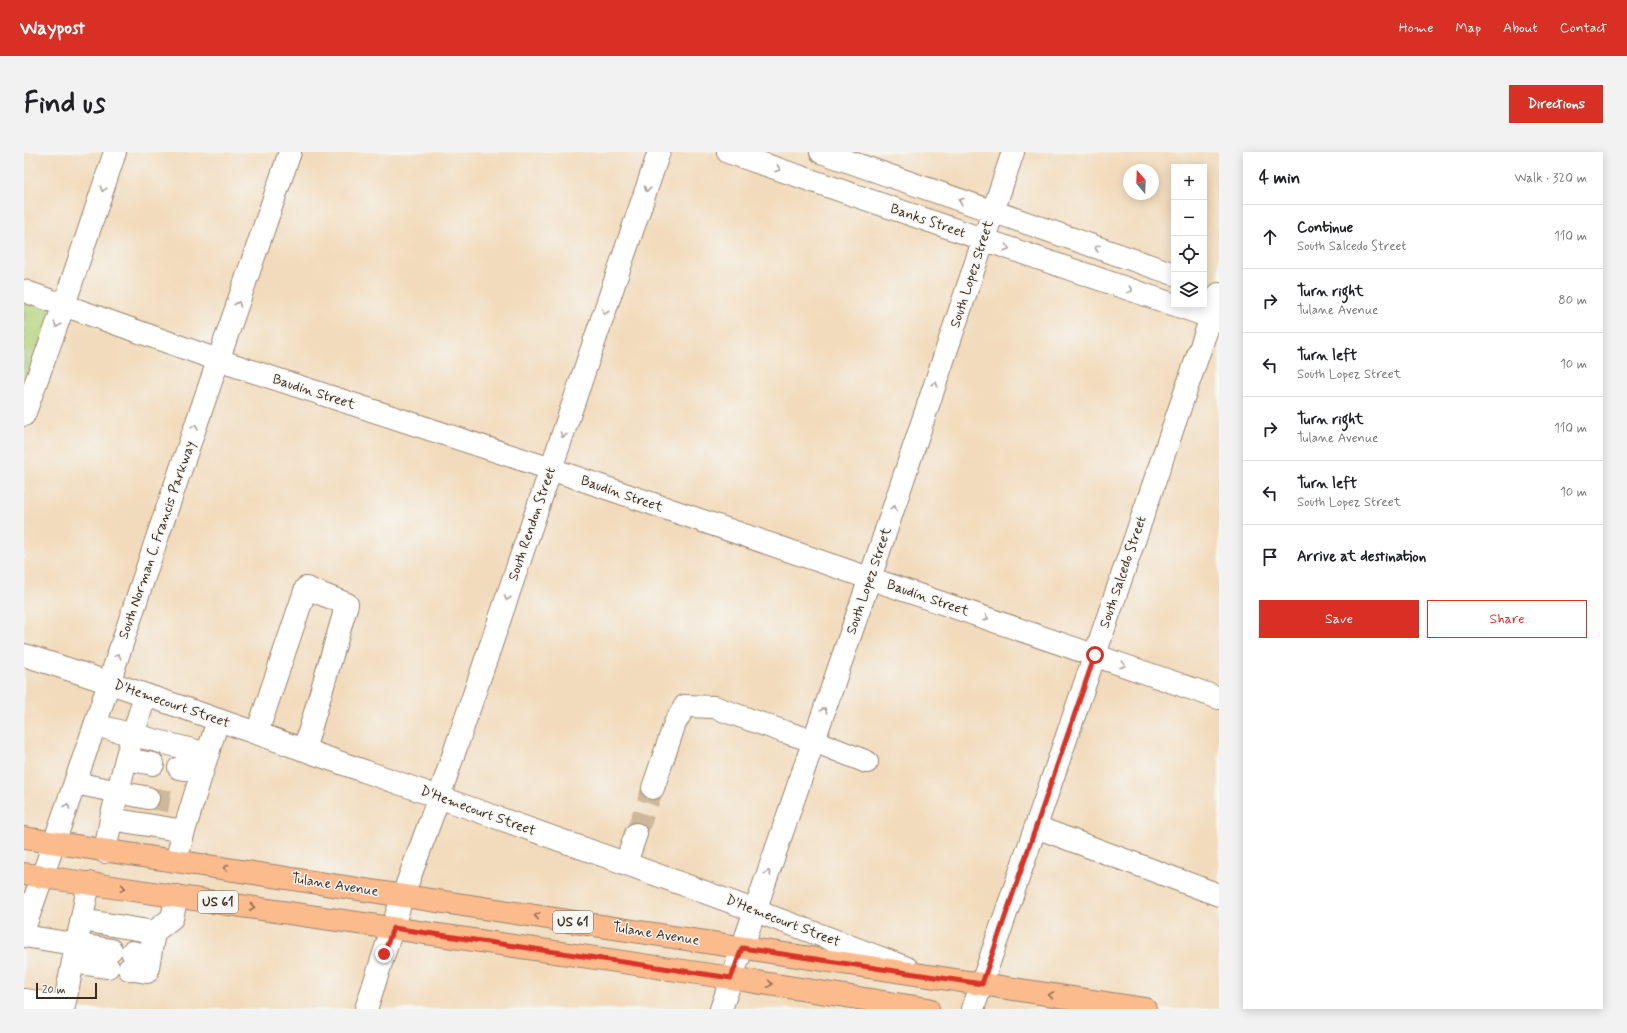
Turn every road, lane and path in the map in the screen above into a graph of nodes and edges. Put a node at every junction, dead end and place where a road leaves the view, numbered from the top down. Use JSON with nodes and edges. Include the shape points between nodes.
{"nodes":[{"id":1,"x":115,"y":152,"type":"edge"},
{"id":2,"x":290,"y":152,"type":"edge"},
{"id":3,"x":659,"y":152,"type":"edge"},
{"id":4,"x":728,"y":152,"type":"edge"},
{"id":5,"x":821,"y":152,"type":"edge"},
{"id":6,"x":1013,"y":152,"type":"edge"},
{"id":7,"x":992,"y":212,"type":"junction"},
{"id":8,"x":984,"y":240,"type":"junction"},
{"id":9,"x":1171,"y":273,"type":"edge"},
{"id":10,"x":1207,"y":285,"type":"edge"},
{"id":11,"x":1219,"y":289,"type":"edge"},
{"id":12,"x":24,"y":292,"type":"edge"},
{"id":13,"x":1219,"y":294,"type":"edge"},
{"id":14,"x":64,"y":306,"type":"junction"},
{"id":15,"x":1215,"y":319,"type":"edge"},
{"id":16,"x":218,"y":360,"type":"junction"},
{"id":17,"x":24,"y":415,"type":"edge"},
{"id":18,"x":551,"y":469,"type":"junction"},
{"id":19,"x":870,"y":578,"type":"junction"},
{"id":20,"x":24,"y":655,"type":"edge"},
{"id":21,"x":1095,"y":655,"type":"junction"},
{"id":22,"x":110,"y":682,"type":"junction"},
{"id":23,"x":145,"y":695,"type":"junction"},
{"id":24,"x":1219,"y":698,"type":"edge"},
{"id":25,"x":218,"y":720,"type":"junction"},
{"id":26,"x":95,"y":725,"type":"junction"},
{"id":27,"x":257,"y":733,"type":"junction"},
{"id":28,"x":133,"y":734,"type":"junction"},
{"id":29,"x":814,"y":740,"type":"junction"},
{"id":30,"x":304,"y":750,"type":"junction"},
{"id":31,"x":126,"y":759,"type":"junction"},
{"id":32,"x":867,"y":762,"type":"dead end"},
{"id":33,"x":205,"y":763,"type":"junction"},
{"id":34,"x":153,"y":764,"type":"dead end"},
{"id":35,"x":179,"y":768,"type":"dead end"},
{"id":36,"x":75,"y":783,"type":"junction"},
{"id":37,"x":653,"y":788,"type":"tunnel mouth"},
{"id":38,"x":118,"y":793,"type":"junction"},
{"id":39,"x":439,"y":797,"type":"junction"},
{"id":40,"x":148,"y":798,"type":"tunnel mouth"},
{"id":41,"x":111,"y":819,"type":"junction"},
{"id":42,"x":1036,"y":827,"type":"junction"},
{"id":43,"x":184,"y":831,"type":"junction"},
{"id":44,"x":636,"y":834,"type":"tunnel mouth"},
{"id":45,"x":24,"y":838,"type":"edge"},
{"id":46,"x":54,"y":842,"type":"junction"},
{"id":47,"x":105,"y":852,"type":"junction"},
{"id":48,"x":176,"y":861,"type":"junction"},
{"id":49,"x":626,"y":863,"type":"junction"},
{"id":50,"x":34,"y":875,"type":"edge"},
{"id":51,"x":89,"y":883,"type":"junction"},
{"id":52,"x":1219,"y":895,"type":"edge"},
{"id":53,"x":177,"y":896,"type":"junction"},
{"id":54,"x":403,"y":896,"type":"junction"},
{"id":55,"x":755,"y":909,"type":"junction"},
{"id":56,"x":82,"y":920,"type":"junction"},
{"id":57,"x":393,"y":928,"type":"junction"},
{"id":58,"x":24,"y":929,"type":"edge"},
{"id":59,"x":154,"y":932,"type":"junction"},
{"id":60,"x":24,"y":936,"type":"edge"},
{"id":61,"x":742,"y":948,"type":"junction"},
{"id":62,"x":75,"y":953,"type":"junction"},
{"id":63,"x":929,"y":976,"type":"junction"},
{"id":64,"x":731,"y":978,"type":"junction"},
{"id":65,"x":982,"y":984,"type":"junction"},
{"id":66,"x":24,"y":1000,"type":"edge"},
{"id":67,"x":366,"y":1009,"type":"edge"},
{"id":68,"x":721,"y":1009,"type":"edge"},
{"id":69,"x":928,"y":1009,"type":"edge"},
{"id":70,"x":973,"y":1009,"type":"edge"},
{"id":71,"x":1145,"y":1009,"type":"edge"}],
"edges":[{"from":1,"to":14,"type":"street","one_way":true},
{"from":16,"to":2,"type":"street","name":"South Norman C. Francis Parkway","one_way":true},
{"from":3,"to":18,"type":"street","name":"South Rendon Street","one_way":true},
{"from":4,"to":8,"type":"street","name":"Banks Street","one_way":true},
{"from":7,"to":5,"type":"street","one_way":true},
{"from":6,"to":7,"type":"street","name":"South Lopez Street"},
{"from":7,"to":8,"type":"street","name":"South Lopez Street"},
{"from":9,"to":7,"type":"street","one_way":true},
{"from":8,"to":15,"type":"street","name":"Banks Street","one_way":true},
{"from":19,"to":8,"type":"street","name":"South Lopez Street","one_way":true},
{"from":10,"to":11,"type":"street"},
{"from":12,"to":14,"type":"street","name":"Baudin Street"},
{"from":13,"to":15,"type":"street","name":"South Salcedo Street"},
{"from":14,"to":16,"type":"street","name":"Baudin Street"},
{"from":14,"to":17,"type":"street","one_way":true},
{"from":15,"to":21,"type":"street","name":"South Salcedo Street"},
{"from":16,"to":18,"type":"street","name":"Baudin Street"},
{"from":22,"to":16,"type":"street","name":"South Norman C. Francis Parkway","one_way":true},
{"from":18,"to":19,"type":"street","name":"Baudin Street"},
{"from":18,"to":39,"type":"street","name":"South Rendon Street","one_way":true},
{"from":19,"to":21,"type":"street","name":"Baudin Street","one_way":true},
{"from":29,"to":19,"type":"street","name":"South Lopez Street","one_way":true},
{"from":20,"to":22,"type":"street","name":"D'Hemecourt Street"},
{"from":21,"to":24,"type":"street","name":"Baudin Street","one_way":true},
{"from":21,"to":42,"type":"street","name":"South Salcedo Street"},
{"from":22,"to":23,"type":"street","name":"D'Hemecourt Street"},
{"from":22,"to":26,"type":"street","name":"South Norman C. Francis Parkway"},
{"from":23,"to":25,"type":"street","name":"D'Hemecourt Street"},
{"from":23,"to":28,"type":"street"},
{"from":25,"to":27,"type":"street","name":"D'Hemecourt Street"},
{"from":25,"to":33,"type":"street"},
{"from":26,"to":28,"type":"street"},
{"from":26,"to":36,"type":"street","name":"South Norman C. Francis Parkway"},
{"from":27,"to":30,"type":"street","name":"D'Hemecourt Street"},
{"from":27,"to":30,"type":"street","via":[[306,588],[348,604]]},
{"from":28,"to":31,"type":"street"},
{"from":28,"to":33,"type":"street"},
{"from":29,"to":32,"type":"street"},
{"from":29,"to":37,"type":"street","via":[[714,707],[685,706],[675,723]]},
{"from":55,"to":29,"type":"street","name":"South Lopez Street","one_way":true},
{"from":30,"to":39,"type":"street","name":"D'Hemecourt Street"},
{"from":31,"to":34,"type":"street"},
{"from":31,"to":38,"type":"street"},
{"from":33,"to":35,"type":"street"},
{"from":33,"to":43,"type":"street","via":[[183,804]]},
{"from":36,"to":38,"type":"street"},
{"from":46,"to":36,"type":"street","name":"South Norman C. Francis Parkway","one_way":true},
{"from":38,"to":40,"type":"street"},
{"from":38,"to":41,"type":"street"},
{"from":39,"to":49,"type":"street","name":"D'Hemecourt Street"},
{"from":39,"to":54,"type":"street","name":"South Rendon Street"},
{"from":41,"to":43,"type":"street"},
{"from":41,"to":47,"type":"street"},
{"from":42,"to":52,"type":"street"},
{"from":42,"to":65,"type":"street","name":"South Salcedo Street"},
{"from":43,"to":48,"type":"street"},
{"from":44,"to":49,"type":"street"},
{"from":45,"to":46,"type":"main road","name":"Tulane Avenue","number":"US 61"},
{"from":46,"to":47,"type":"main road","name":"Tulane Avenue","number":"US 61"},
{"from":46,"to":50,"type":"street","name":"South Norman C. Francis Parkway"},
{"from":47,"to":48,"type":"main road","name":"Tulane Avenue","number":"US 61"},
{"from":54,"to":48,"type":"main road","name":"Tulane Avenue","number":"US 61","one_way":true},
{"from":49,"to":55,"type":"street","name":"D'Hemecourt Street"},
{"from":50,"to":51,"type":"main road","number":"US 61"},
{"from":50,"to":58,"type":"street","name":"South Norman C. Francis Parkway"},
{"from":51,"to":53,"type":"main road","number":"US 61","one_way":true},
{"from":51,"to":56,"type":"street"},
{"from":53,"to":57,"type":"main road","number":"US 61","one_way":true},
{"from":53,"to":59,"type":"street","via":[[172,918]]},
{"from":54,"to":57,"type":"street"},
{"from":61,"to":54,"type":"main road","name":"Tulane Avenue","number":"US 61","one_way":true},
{"from":55,"to":61,"type":"street","name":"South Lopez Street"},
{"from":55,"to":63,"type":"street","name":"D'Hemecourt Street"},
{"from":56,"to":59,"type":"street"},
{"from":56,"to":62,"type":"street"},
{"from":57,"to":64,"type":"main road","number":"US 61"},
{"from":57,"to":67,"type":"street"},
{"from":59,"to":62,"type":"street","via":[[126,959]]},
{"from":60,"to":62,"type":"street"},
{"from":61,"to":63,"type":"main road","name":"Tulane Avenue","number":"US 61"},
{"from":61,"to":64,"type":"street","name":"South Lopez Street"},
{"from":62,"to":66,"type":"street","via":[[64,1006]]},
{"from":63,"to":65,"type":"main road","name":"Tulane Avenue","number":"US 61"},
{"from":64,"to":68,"type":"street","name":"South Lopez Street"},
{"from":64,"to":69,"type":"main road","number":"US 61","one_way":true},
{"from":65,"to":70,"type":"street","name":"South Salcedo Street"},
{"from":71,"to":65,"type":"main road","name":"Tulane Avenue","number":"US 61","one_way":true}]}
